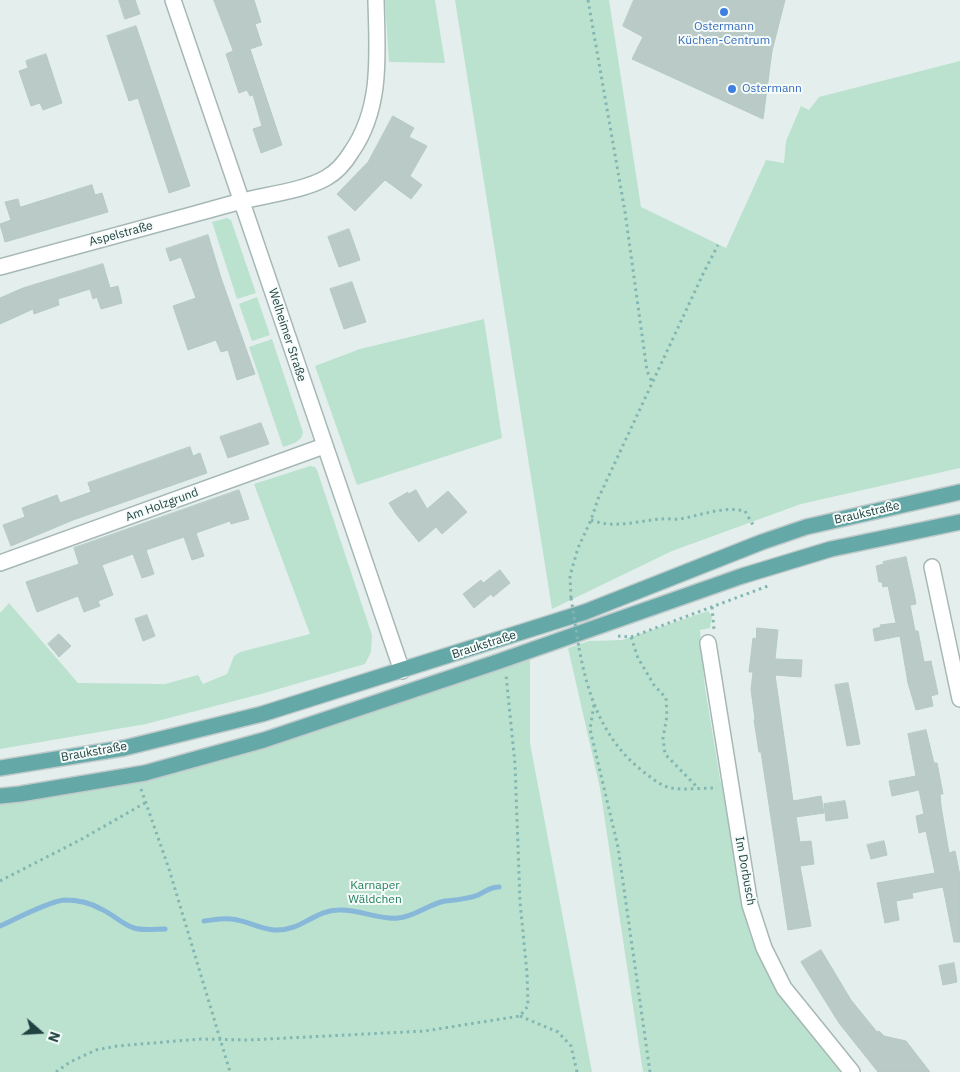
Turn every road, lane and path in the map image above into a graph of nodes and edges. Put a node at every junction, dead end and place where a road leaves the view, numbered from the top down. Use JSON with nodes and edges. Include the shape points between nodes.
{"nodes":[{"id":1,"x":172,"y":0,"type":"edge"},
{"id":2,"x":376,"y":0,"type":"edge"},
{"id":3,"x":588,"y":0,"type":"edge"},
{"id":4,"x":242,"y":201,"type":"junction"},
{"id":5,"x":718,"y":245,"type":"dead end"},
{"id":6,"x":1,"y":262,"type":"edge"},
{"id":7,"x":652,"y":382,"type":"junction"},
{"id":8,"x":324,"y":446,"type":"junction"},
{"id":9,"x":960,"y":492,"type":"edge"},
{"id":10,"x":591,"y":520,"type":"junction"},
{"id":11,"x":960,"y":522,"type":"edge"},
{"id":12,"x":754,"y":525,"type":"dead end"},
{"id":13,"x":0,"y":563,"type":"edge"},
{"id":14,"x":932,"y":567,"type":"dead end"},
{"id":15,"x":772,"y":584,"type":"dead end"},
{"id":16,"x":579,"y":600,"type":"dead end"},
{"id":17,"x":570,"y":604,"type":"dead end"},
{"id":18,"x":631,"y":636,"type":"dead end"},
{"id":19,"x":708,"y":642,"type":"joint"},
{"id":20,"x":402,"y":671,"type":"junction"},
{"id":21,"x":506,"y":675,"type":"dead end"},
{"id":22,"x":960,"y":700,"type":"edge"},
{"id":23,"x":594,"y":705,"type":"junction"},
{"id":24,"x":0,"y":768,"type":"edge"},
{"id":25,"x":135,"y":774,"type":"junction"},
{"id":26,"x":698,"y":788,"type":"junction"},
{"id":27,"x":731,"y":788,"type":"junction"},
{"id":28,"x":0,"y":796,"type":"edge"},
{"id":29,"x":146,"y":803,"type":"junction"},
{"id":30,"x":0,"y":881,"type":"edge"},
{"id":31,"x":520,"y":1016,"type":"junction"},
{"id":32,"x":220,"y":1040,"type":"junction"},
{"id":33,"x":56,"y":1072,"type":"edge"},
{"id":34,"x":230,"y":1072,"type":"edge"},
{"id":35,"x":577,"y":1072,"type":"edge"},
{"id":36,"x":650,"y":1072,"type":"edge"},
{"id":37,"x":852,"y":1072,"type":"edge"}],
"edges":[{"from":1,"to":4,"type":"street","name":"Welheimer Straße"},
{"from":2,"to":4,"type":"street","name":"Aspelstraße","via":[[374,97],[367,122],[352,152],[337,171],[326,178]]},
{"from":3,"to":7,"type":"path","via":[[625,212],[647,371]]},
{"from":4,"to":6,"type":"street","name":"Aspelstraße"},
{"from":4,"to":8,"type":"street","name":"Welheimer Straße"},
{"from":5,"to":7,"type":"path"},
{"from":7,"to":10,"type":"path"},
{"from":8,"to":13,"type":"street","name":"Am Holzgrund"},
{"from":8,"to":20,"type":"street","name":"Welheimer Straße"},
{"from":9,"to":20,"type":"main road","name":"Braukstraße","via":[[806,527],[585,612]]},
{"from":10,"to":12,"type":"path","via":[[618,525],[735,509],[745,511]]},
{"from":10,"to":23,"type":"path","bridge":true,"via":[[570,576],[584,676]]},
{"from":11,"to":25,"type":"main road","name":"Braukstraße","via":[[831,549],[742,576],[264,740]]},
{"from":14,"to":22,"type":"street"},
{"from":15,"to":19,"type":"path","via":[[712,607],[714,628]]},
{"from":16,"to":17,"type":"path"},
{"from":18,"to":26,"type":"path","via":[[638,658],[666,698],[664,754]]},
{"from":19,"to":27,"type":"street","name":"Im Dorbusch"},
{"from":20,"to":24,"type":"main road","name":"Braukstraße","via":[[262,714],[124,748]]},
{"from":21,"to":31,"type":"path","via":[[527,974],[528,1006]]},
{"from":23,"to":26,"type":"path","via":[[609,734],[632,763],[665,786]]},
{"from":23,"to":36,"type":"path","via":[[590,729],[618,847]]},
{"from":25,"to":28,"type":"main road","name":"Braukstraße"},
{"from":25,"to":29,"type":"path"},
{"from":26,"to":27,"type":"path"},
{"from":27,"to":37,"type":"street","name":"Im Dorbusch","via":[[750,905],[764,948],[784,988]]},
{"from":29,"to":30,"type":"path"},
{"from":29,"to":32,"type":"path"},
{"from":31,"to":32,"type":"path","via":[[425,1031]]},
{"from":31,"to":35,"type":"path","via":[[558,1032],[571,1046]]},
{"from":32,"to":33,"type":"path","via":[[201,1039],[96,1050]]},
{"from":32,"to":34,"type":"path"}]}
